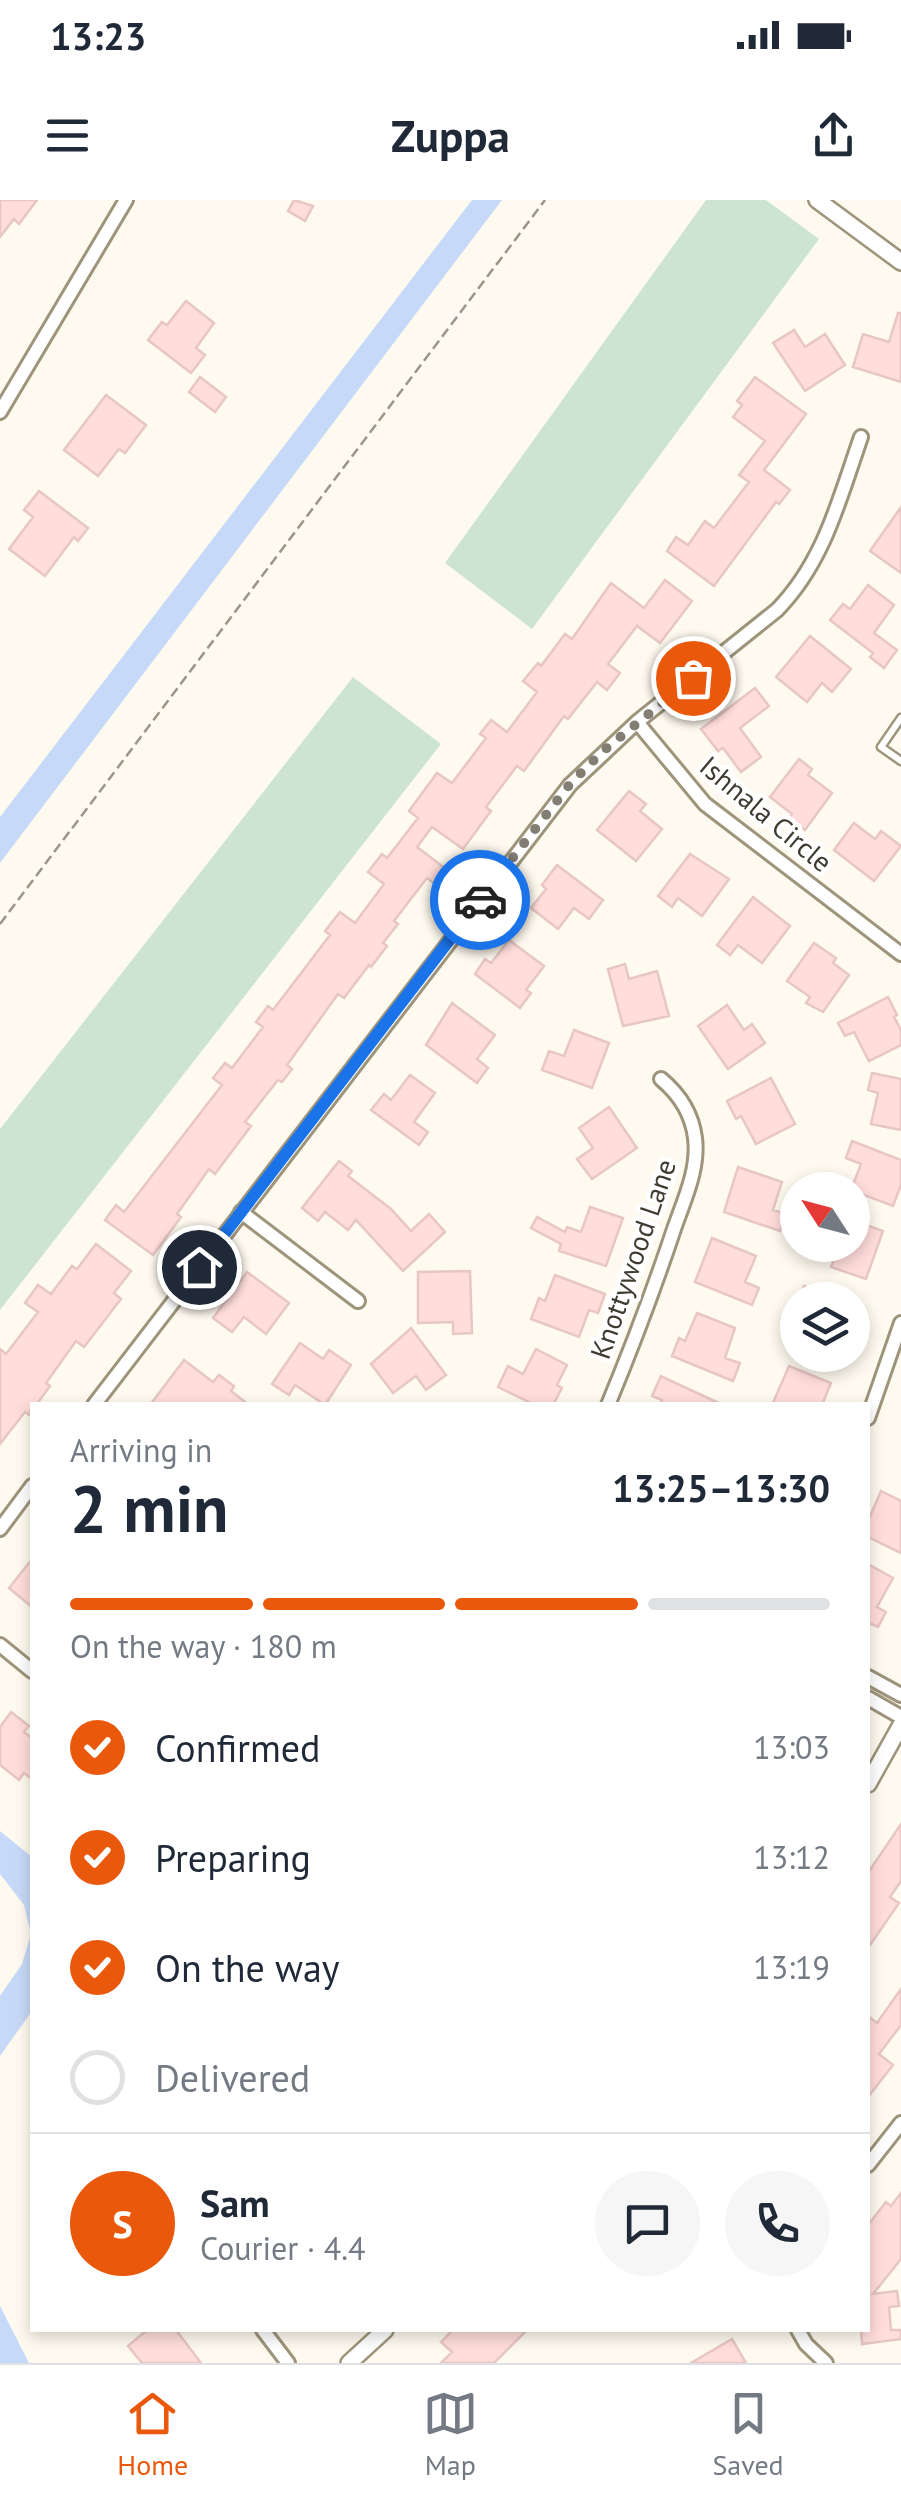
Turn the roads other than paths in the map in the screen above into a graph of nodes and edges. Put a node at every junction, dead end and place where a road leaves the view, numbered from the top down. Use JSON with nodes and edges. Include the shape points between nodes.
{"nodes":[{"id":1,"x":126,"y":200,"type":"edge"},
{"id":2,"x":817,"y":200,"type":"edge"},
{"id":3,"x":901,"y":262,"type":"edge"},
{"id":4,"x":0,"y":412,"type":"edge"},
{"id":5,"x":861,"y":438,"type":"dead end"},
{"id":6,"x":901,"y":718,"type":"edge"},
{"id":7,"x":637,"y":722,"type":"junction"},
{"id":8,"x":901,"y":761,"type":"edge"},
{"id":9,"x":901,"y":954,"type":"edge"},
{"id":10,"x":660,"y":1079,"type":"dead end"},
{"id":11,"x":241,"y":1212,"type":"junction"},
{"id":12,"x":358,"y":1301,"type":"dead end"},
{"id":13,"x":901,"y":1323,"type":"edge"},
{"id":14,"x":96,"y":1402,"type":"edge"},
{"id":15,"x":609,"y":1402,"type":"edge"},
{"id":16,"x":870,"y":1412,"type":"edge"},
{"id":17,"x":30,"y":1489,"type":"edge"},
{"id":18,"x":0,"y":1529,"type":"edge"},
{"id":19,"x":0,"y":1646,"type":"edge"},
{"id":20,"x":30,"y":1669,"type":"edge"},
{"id":21,"x":870,"y":1678,"type":"edge"},
{"id":22,"x":901,"y":1696,"type":"edge"},
{"id":23,"x":870,"y":1699,"type":"edge"},
{"id":24,"x":901,"y":1717,"type":"edge"},
{"id":25,"x":901,"y":1725,"type":"edge"},
{"id":26,"x":870,"y":1780,"type":"edge"},
{"id":27,"x":901,"y":2123,"type":"edge"},
{"id":28,"x":870,"y":2162,"type":"edge"},
{"id":29,"x":265,"y":2332,"type":"edge"},
{"id":30,"x":383,"y":2332,"type":"edge"},
{"id":31,"x":799,"y":2332,"type":"edge"},
{"id":32,"x":288,"y":2363,"type":"edge"},
{"id":33,"x":349,"y":2363,"type":"edge"},
{"id":34,"x":826,"y":2363,"type":"edge"}],
"edges":[{"from":1,"to":4,"type":"street"},
{"from":2,"to":3,"type":"street"},
{"from":5,"to":7,"type":"street","via":[[823,546],[796,591]]},
{"from":6,"to":8,"type":"lane","via":[[881,747]]},
{"from":7,"to":9,"type":"street","name":"Ishnala Circle","via":[[705,804]]},
{"from":7,"to":11,"type":"street","via":[[548,811]]},
{"from":10,"to":15,"type":"street","name":"Knottywood Lane","via":[[689,1116],[695,1162]]},
{"from":11,"to":12,"type":"street"},
{"from":11,"to":14,"type":"street"},
{"from":13,"to":16,"type":"street"},
{"from":17,"to":18,"type":"street"},
{"from":19,"to":20,"type":"street"},
{"from":21,"to":22,"type":"street"},
{"from":23,"to":24,"type":"street"},
{"from":25,"to":26,"type":"street"},
{"from":27,"to":28,"type":"street"},
{"from":29,"to":32,"type":"street"},
{"from":30,"to":33,"type":"street"},
{"from":31,"to":34,"type":"street"}]}
